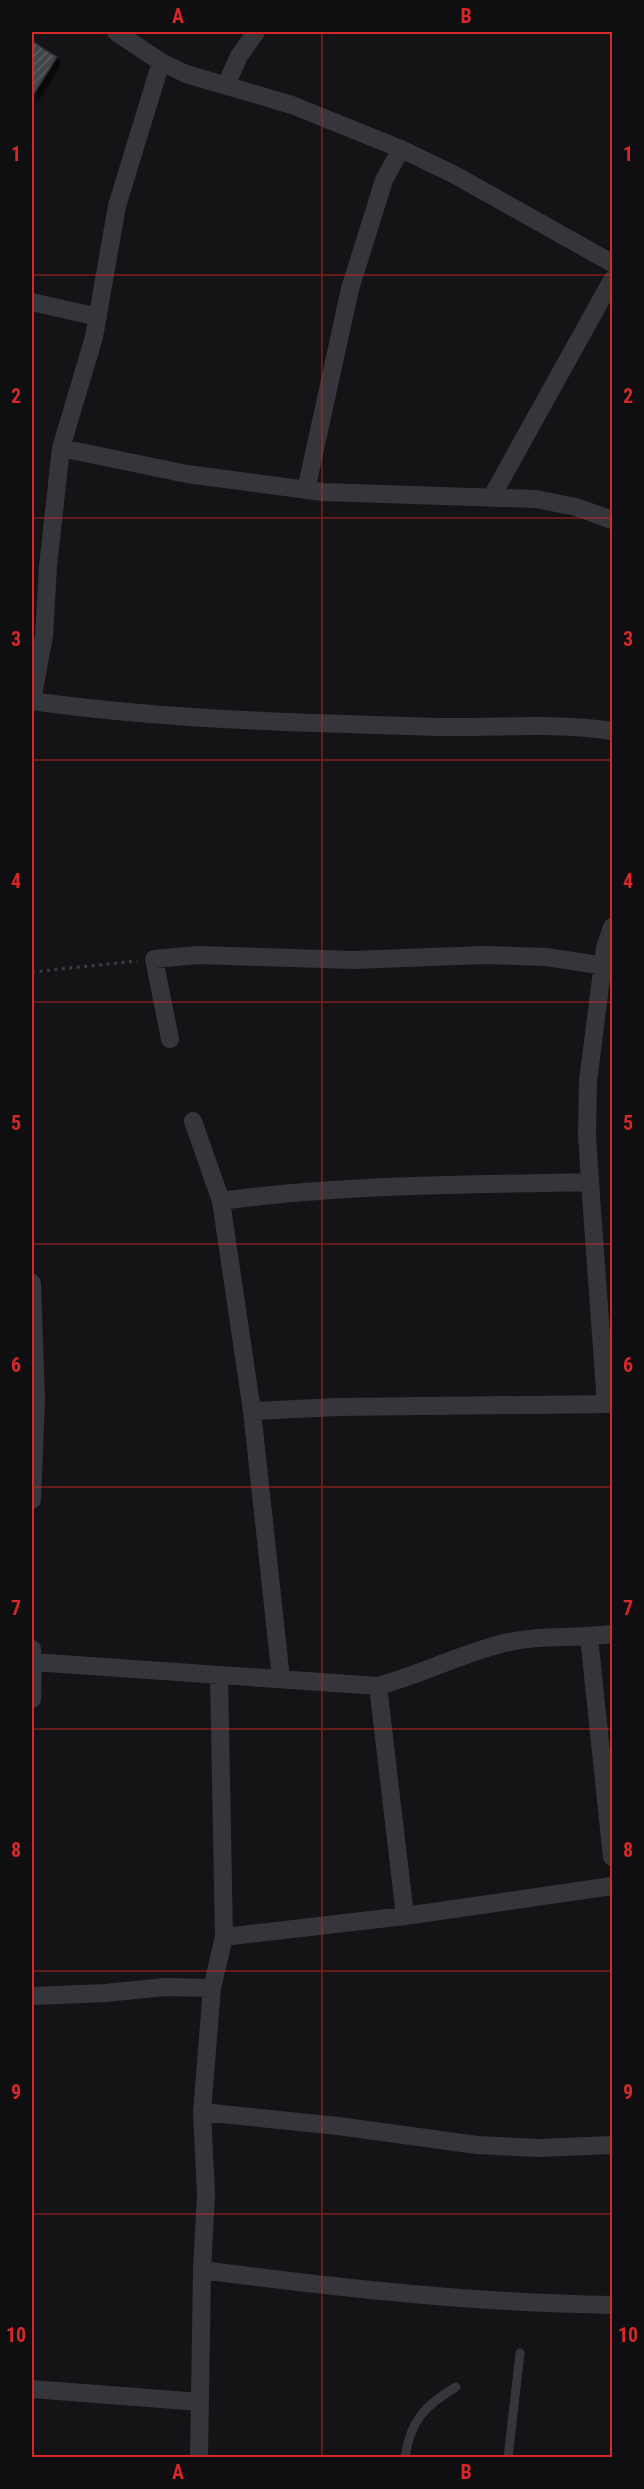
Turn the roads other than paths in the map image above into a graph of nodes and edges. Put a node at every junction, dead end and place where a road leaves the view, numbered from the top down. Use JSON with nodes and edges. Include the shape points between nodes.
{"nodes":[{"id":1,"x":116,"y":32,"type":"edge"},
{"id":2,"x":256,"y":32,"type":"edge"},
{"id":3,"x":161,"y":62,"type":"junction"},
{"id":4,"x":226,"y":85,"type":"junction"},
{"id":5,"x":401,"y":149,"type":"junction"},
{"id":6,"x":612,"y":263,"type":"edge"},
{"id":7,"x":612,"y":280,"type":"edge"},
{"id":8,"x":32,"y":302,"type":"edge"},
{"id":9,"x":98,"y":317,"type":"junction"},
{"id":10,"x":61,"y":448,"type":"junction"},
{"id":11,"x":306,"y":490,"type":"junction"},
{"id":12,"x":491,"y":498,"type":"junction"},
{"id":13,"x":612,"y":520,"type":"edge"},
{"id":14,"x":40,"y":565,"type":"edge"},
{"id":15,"x":32,"y":701,"type":"edge"},
{"id":16,"x":612,"y":731,"type":"edge"},
{"id":17,"x":612,"y":927,"type":"edge"},
{"id":18,"x":607,"y":966,"type":"edge"},
{"id":19,"x":170,"y":1039,"type":"dead end"},
{"id":20,"x":193,"y":1121,"type":"dead end"},
{"id":21,"x":591,"y":1182,"type":"junction"},
{"id":22,"x":221,"y":1201,"type":"junction"},
{"id":23,"x":32,"y":1283,"type":"edge"},
{"id":24,"x":609,"y":1404,"type":"edge"},
{"id":25,"x":252,"y":1411,"type":"junction"},
{"id":26,"x":33,"y":1412,"type":"edge"},
{"id":27,"x":32,"y":1500,"type":"edge"},
{"id":28,"x":612,"y":1634,"type":"edge"},
{"id":29,"x":589,"y":1637,"type":"junction"},
{"id":30,"x":32,"y":1656,"type":"edge"},
{"id":31,"x":219,"y":1676,"type":"junction"},
{"id":32,"x":281,"y":1679,"type":"junction"},
{"id":33,"x":378,"y":1686,"type":"junction"},
{"id":34,"x":32,"y":1699,"type":"edge"},
{"id":35,"x":612,"y":1857,"type":"edge"},
{"id":36,"x":612,"y":1886,"type":"edge"},
{"id":37,"x":405,"y":1916,"type":"junction"},
{"id":38,"x":224,"y":1937,"type":"junction"},
{"id":39,"x":212,"y":1988,"type":"junction"},
{"id":40,"x":32,"y":1996,"type":"edge"},
{"id":41,"x":202,"y":2112,"type":"junction"},
{"id":42,"x":612,"y":2145,"type":"edge"},
{"id":43,"x":202,"y":2271,"type":"junction"},
{"id":44,"x":612,"y":2305,"type":"edge"},
{"id":45,"x":520,"y":2353,"type":"dead end"},
{"id":46,"x":456,"y":2387,"type":"dead end"},
{"id":47,"x":32,"y":2389,"type":"edge"},
{"id":48,"x":200,"y":2402,"type":"junction"},
{"id":49,"x":199,"y":2457,"type":"edge"},
{"id":50,"x":209,"y":2457,"type":"edge"},
{"id":51,"x":405,"y":2457,"type":"edge"},
{"id":52,"x":508,"y":2457,"type":"edge"}],
"edges":[{"from":1,"to":3,"type":"street"},
{"from":2,"to":4,"type":"street"},
{"from":3,"to":4,"type":"street"},
{"from":3,"to":9,"type":"street","via":[[117,206]]},
{"from":4,"to":5,"type":"street","via":[[292,105]]},
{"from":5,"to":6,"type":"street"},
{"from":5,"to":11,"type":"street","via":[[384,180],[350,289]]},
{"from":7,"to":12,"type":"street"},
{"from":8,"to":9,"type":"street"},
{"from":9,"to":10,"type":"street"},
{"from":10,"to":11,"type":"street","via":[[187,474]]},
{"from":10,"to":14,"type":"street"},
{"from":11,"to":12,"type":"street"},
{"from":12,"to":13,"type":"street","via":[[536,499]]},
{"from":14,"to":15,"type":"street","via":[[44,636]]},
{"from":15,"to":16,"type":"street","via":[[105,711],[265,721],[464,727],[533,725]]},
{"from":17,"to":18,"type":"street"},
{"from":18,"to":19,"type":"street","via":[[546,957],[483,955],[353,960],[198,955],[154,959]]},
{"from":18,"to":21,"type":"street","via":[[588,1081]]},
{"from":20,"to":22,"type":"street"},
{"from":21,"to":22,"type":"street","via":[[367,1188]]},
{"from":21,"to":24,"type":"street","via":[[601,1356]]},
{"from":22,"to":25,"type":"street"},
{"from":23,"to":26,"type":"street"},
{"from":24,"to":25,"type":"street"},
{"from":25,"to":32,"type":"street"},
{"from":26,"to":27,"type":"street"},
{"from":28,"to":29,"type":"street"},
{"from":29,"to":33,"type":"street","via":[[535,1638],[497,1645]]},
{"from":29,"to":35,"type":"street"},
{"from":30,"to":31,"type":"street"},
{"from":30,"to":34,"type":"street"},
{"from":31,"to":32,"type":"street"},
{"from":31,"to":38,"type":"street"},
{"from":32,"to":33,"type":"street"},
{"from":33,"to":37,"type":"street"},
{"from":36,"to":37,"type":"street"},
{"from":37,"to":38,"type":"street"},
{"from":38,"to":39,"type":"street"},
{"from":39,"to":40,"type":"street","via":[[165,1987]]},
{"from":39,"to":41,"type":"street"},
{"from":41,"to":42,"type":"street","via":[[477,2145]]},
{"from":41,"to":43,"type":"street","via":[[207,2194]]},
{"from":43,"to":44,"type":"street","via":[[300,2283]]},
{"from":43,"to":48,"type":"street"},
{"from":45,"to":52,"type":"lane"},
{"from":46,"to":51,"type":"lane","via":[[414,2421]]},
{"from":47,"to":48,"type":"street"},
{"from":48,"to":49,"type":"street"},
{"from":49,"to":50,"type":"street"}]}
